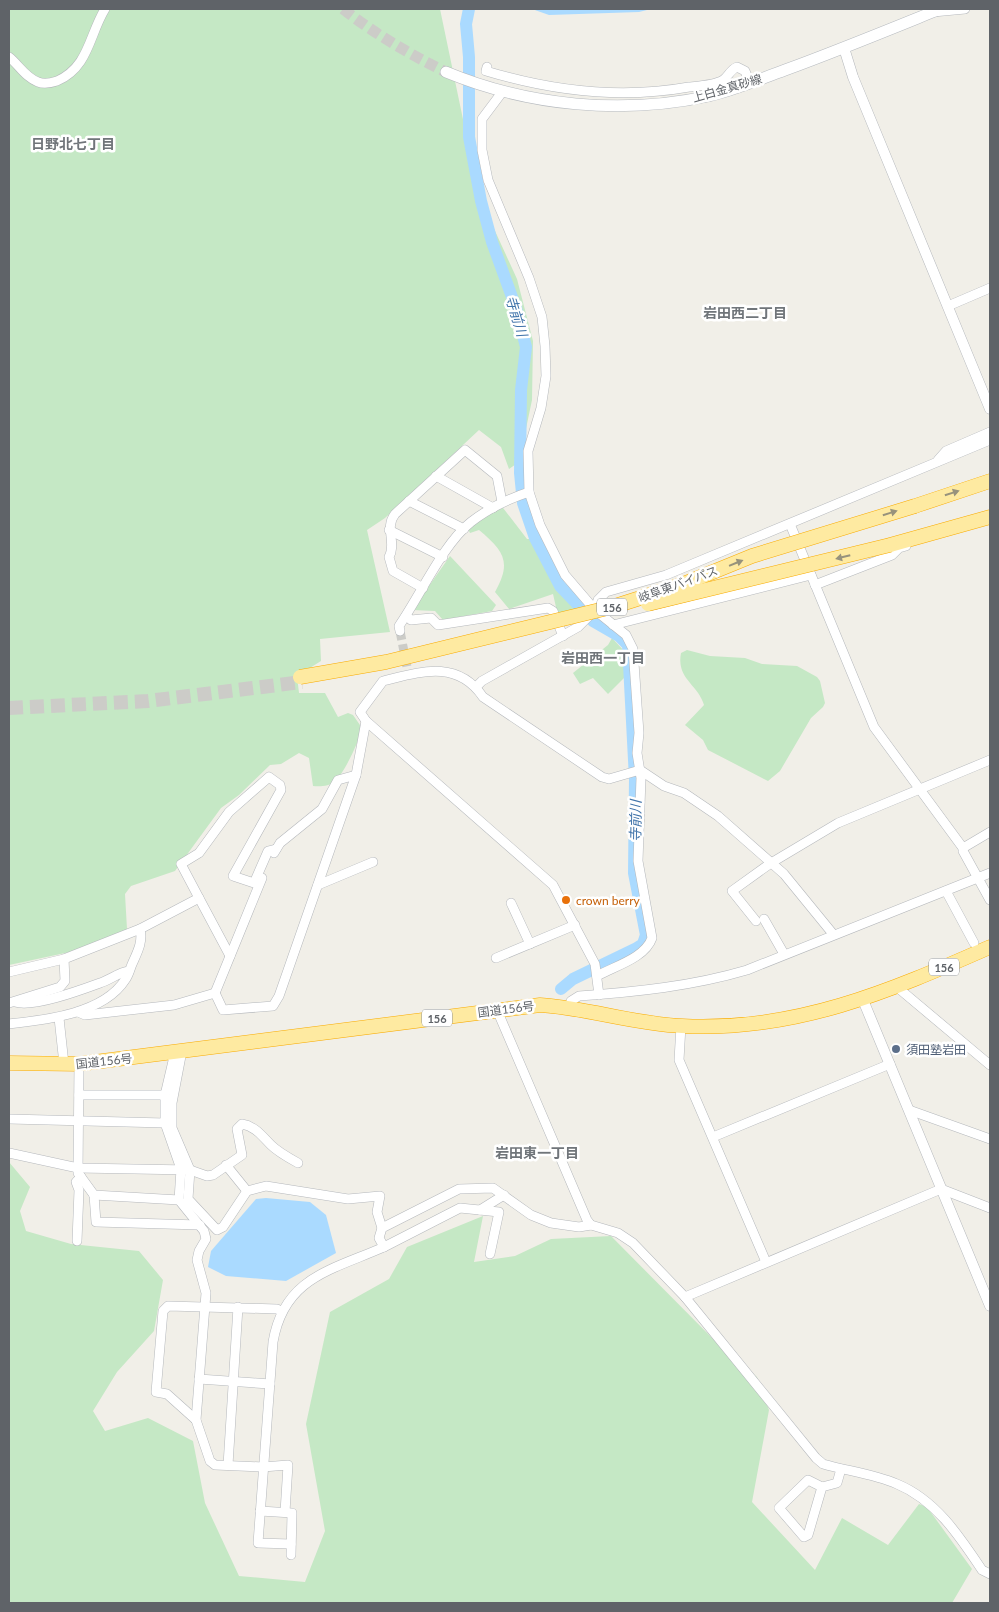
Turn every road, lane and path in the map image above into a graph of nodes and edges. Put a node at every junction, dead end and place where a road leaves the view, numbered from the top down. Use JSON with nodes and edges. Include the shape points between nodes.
{"nodes":[{"id":1,"x":105,"y":9,"type":"edge"},
{"id":2,"x":965,"y":9,"type":"edge"},
{"id":3,"x":936,"y":10,"type":"edge"},
{"id":4,"x":844,"y":48,"type":"junction"},
{"id":5,"x":9,"y":57,"type":"edge"},
{"id":6,"x":487,"y":67,"type":"dead end"},
{"id":7,"x":450,"y":73,"type":"tunnel mouth"},
{"id":8,"x":750,"y":83,"type":"junction"},
{"id":9,"x":500,"y":95,"type":"dead end"},
{"id":10,"x":990,"y":288,"type":"edge"},
{"id":11,"x":948,"y":306,"type":"junction"},
{"id":12,"x":990,"y":409,"type":"edge"},
{"id":13,"x":990,"y":432,"type":"edge"},
{"id":14,"x":990,"y":440,"type":"edge"},
{"id":15,"x":990,"y":446,"type":"edge"},
{"id":16,"x":936,"y":462,"type":"junction"},
{"id":17,"x":436,"y":476,"type":"junction"},
{"id":18,"x":990,"y":481,"type":"edge"},
{"id":19,"x":524,"y":494,"type":"junction"},
{"id":20,"x":409,"y":501,"type":"junction"},
{"id":21,"x":502,"y":502,"type":"junction"},
{"id":22,"x":493,"y":508,"type":"junction"},
{"id":23,"x":990,"y":517,"type":"edge"},
{"id":24,"x":790,"y":524,"type":"junction"},
{"id":25,"x":464,"y":529,"type":"junction"},
{"id":26,"x":390,"y":530,"type":"junction"},
{"id":27,"x":891,"y":550,"type":"junction"},
{"id":28,"x":442,"y":557,"type":"junction"},
{"id":29,"x":811,"y":575,"type":"junction"},
{"id":30,"x":815,"y":585,"type":"junction"},
{"id":31,"x":423,"y":588,"type":"junction"},
{"id":32,"x":595,"y":610,"type":"junction"},
{"id":33,"x":406,"y":616,"type":"junction"},
{"id":34,"x":613,"y":625,"type":"junction"},
{"id":35,"x":400,"y":632,"type":"tunnel mouth"},
{"id":36,"x":563,"y":636,"type":"junction"},
{"id":37,"x":476,"y":687,"type":"junction"},
{"id":38,"x":366,"y":721,"type":"junction"},
{"id":39,"x":990,"y":760,"type":"edge"},
{"id":40,"x":636,"y":771,"type":"junction"},
{"id":41,"x":356,"y":775,"type":"junction"},
{"id":42,"x":919,"y":790,"type":"junction"},
{"id":43,"x":990,"y":832,"type":"edge"},
{"id":44,"x":276,"y":849,"type":"junction"},
{"id":45,"x":963,"y":851,"type":"dead end"},
{"id":46,"x":373,"y":862,"type":"dead end"},
{"id":47,"x":771,"y":863,"type":"junction"},
{"id":48,"x":990,"y":873,"type":"edge"},
{"id":49,"x":978,"y":878,"type":"junction"},
{"id":50,"x":318,"y":885,"type":"junction"},
{"id":51,"x":946,"y":891,"type":"junction"},
{"id":52,"x":199,"y":898,"type":"junction"},
{"id":53,"x":990,"y":900,"type":"edge"},
{"id":54,"x":511,"y":903,"type":"dead end"},
{"id":55,"x":575,"y":925,"type":"junction"},
{"id":56,"x":140,"y":929,"type":"junction"},
{"id":57,"x":833,"y":934,"type":"junction"},
{"id":58,"x":974,"y":943,"type":"dead end"},
{"id":59,"x":530,"y":944,"type":"junction"},
{"id":60,"x":990,"y":947,"type":"edge"},
{"id":61,"x":784,"y":954,"type":"junction"},
{"id":62,"x":230,"y":956,"type":"junction"},
{"id":63,"x":496,"y":958,"type":"dead end"},
{"id":64,"x":64,"y":959,"type":"junction"},
{"id":65,"x":129,"y":971,"type":"junction"},
{"id":66,"x":9,"y":972,"type":"edge"},
{"id":67,"x":597,"y":976,"type":"junction"},
{"id":68,"x":898,"y":987,"type":"junction"},
{"id":69,"x":215,"y":993,"type":"junction"},
{"id":70,"x":599,"y":995,"type":"junction"},
{"id":71,"x":863,"y":1000,"type":"junction"},
{"id":72,"x":12,"y":1002,"type":"edge"},
{"id":73,"x":570,"y":1007,"type":"junction"},
{"id":74,"x":497,"y":1010,"type":"junction"},
{"id":75,"x":78,"y":1012,"type":"junction"},
{"id":76,"x":59,"y":1018,"type":"junction"},
{"id":77,"x":9,"y":1024,"type":"edge"},
{"id":78,"x":681,"y":1026,"type":"junction"},
{"id":79,"x":177,"y":1052,"type":"junction"},
{"id":80,"x":9,"y":1063,"type":"edge"},
{"id":81,"x":64,"y":1064,"type":"junction"},
{"id":82,"x":80,"y":1064,"type":"junction"},
{"id":83,"x":890,"y":1064,"type":"junction"},
{"id":84,"x":990,"y":1065,"type":"edge"},
{"id":85,"x":79,"y":1094,"type":"junction"},
{"id":86,"x":165,"y":1095,"type":"junction"},
{"id":87,"x":909,"y":1110,"type":"junction"},
{"id":88,"x":9,"y":1119,"type":"edge"},
{"id":89,"x":79,"y":1120,"type":"junction"},
{"id":90,"x":165,"y":1123,"type":"junction"},
{"id":91,"x":713,"y":1137,"type":"junction"},
{"id":92,"x":990,"y":1139,"type":"edge"},
{"id":93,"x":9,"y":1153,"type":"edge"},
{"id":94,"x":298,"y":1163,"type":"dead end"},
{"id":95,"x":226,"y":1165,"type":"junction"},
{"id":96,"x":78,"y":1168,"type":"junction"},
{"id":97,"x":185,"y":1170,"type":"junction"},
{"id":98,"x":81,"y":1177,"type":"junction"},
{"id":99,"x":941,"y":1189,"type":"junction"},
{"id":100,"x":247,"y":1191,"type":"junction"},
{"id":101,"x":94,"y":1195,"type":"junction"},
{"id":102,"x":504,"y":1195,"type":"junction"},
{"id":103,"x":179,"y":1200,"type":"junction"},
{"id":104,"x":990,"y":1208,"type":"edge"},
{"id":105,"x":480,"y":1210,"type":"junction"},
{"id":106,"x":200,"y":1225,"type":"junction"},
{"id":107,"x":591,"y":1225,"type":"junction"},
{"id":108,"x":382,"y":1228,"type":"junction"},
{"id":109,"x":76,"y":1242,"type":"dead end"},
{"id":110,"x":384,"y":1247,"type":"junction"},
{"id":111,"x":490,"y":1254,"type":"dead end"},
{"id":112,"x":766,"y":1262,"type":"junction"},
{"id":113,"x":685,"y":1297,"type":"junction"},
{"id":114,"x":990,"y":1304,"type":"edge"},
{"id":115,"x":204,"y":1306,"type":"junction"},
{"id":116,"x":238,"y":1307,"type":"junction"},
{"id":117,"x":281,"y":1311,"type":"junction"},
{"id":118,"x":199,"y":1379,"type":"junction"},
{"id":119,"x":233,"y":1382,"type":"junction"},
{"id":120,"x":270,"y":1384,"type":"junction"},
{"id":121,"x":196,"y":1420,"type":"junction"},
{"id":122,"x":228,"y":1465,"type":"junction"},
{"id":123,"x":263,"y":1467,"type":"junction"},
{"id":124,"x":841,"y":1470,"type":"junction"},
{"id":125,"x":822,"y":1487,"type":"junction"},
{"id":126,"x":260,"y":1511,"type":"junction"},
{"id":127,"x":285,"y":1512,"type":"junction"},
{"id":128,"x":291,"y":1544,"type":"junction"},
{"id":129,"x":291,"y":1555,"type":"dead end"},
{"id":130,"x":990,"y":1574,"type":"edge"}],
"edges":[{"from":1,"to":5,"type":"street","via":[[87,52],[65,77],[39,83]]},
{"from":2,"to":3,"type":"street"},
{"from":3,"to":4,"type":"main road","name":"上白金真砂線"},
{"from":4,"to":8,"type":"main road","name":"上白金真砂線"},
{"from":4,"to":11,"type":"street","via":[[853,78]]},
{"from":6,"to":8,"type":"street","via":[[486,71],[507,82],[611,96],[723,80],[736,67],[745,72]]},
{"from":7,"to":8,"type":"main road","name":"上白金真砂線","via":[[527,97],[578,105],[677,101]]},
{"from":9,"to":19,"type":"street","via":[[482,119],[482,150],[488,180],[542,317],[545,346],[546,376],[528,450]]},
{"from":10,"to":11,"type":"street"},
{"from":11,"to":12,"type":"street"},
{"from":13,"to":16,"type":"street","via":[[946,451]]},
{"from":14,"to":16,"type":"street"},
{"from":15,"to":16,"type":"street","via":[[952,462]]},
{"from":16,"to":24,"type":"street"},
{"from":17,"to":20,"type":"street"},
{"from":17,"to":21,"type":"street","via":[[465,450],[497,476]]},
{"from":17,"to":22,"type":"street"},
{"from":27,"to":18,"type":"highway","name":"岐阜東バイパス","number":"156","one_way":true,"bridge":true,"via":[[376,670],[301,680],[612,607],[681,585],[770,550]]},
{"from":19,"to":21,"type":"street"},
{"from":19,"to":32,"type":"street","via":[[566,575]]},
{"from":20,"to":25,"type":"street"},
{"from":20,"to":26,"type":"street","via":[[391,519]]},
{"from":21,"to":22,"type":"street"},
{"from":22,"to":25,"type":"street"},
{"from":23,"to":27,"type":"highway","name":"岐阜東バイパス","number":"156"},
{"from":24,"to":29,"type":"street"},
{"from":24,"to":32,"type":"street","via":[[666,575],[606,592],[598,600]]},
{"from":25,"to":28,"type":"street"},
{"from":26,"to":28,"type":"street"},
{"from":26,"to":31,"type":"street","via":[[392,552],[389,557],[394,570]]},
{"from":27,"to":30,"type":"street"},
{"from":28,"to":31,"type":"street"},
{"from":29,"to":30,"type":"street"},
{"from":29,"to":34,"type":"street"},
{"from":30,"to":42,"type":"street","via":[[874,727]]},
{"from":31,"to":33,"type":"street"},
{"from":32,"to":34,"type":"street"},
{"from":32,"to":36,"type":"street"},
{"from":33,"to":35,"type":"street","via":[[399,626]]},
{"from":33,"to":36,"type":"street","via":[[411,620],[430,618],[438,625],[548,608],[553,611]]},
{"from":34,"to":40,"type":"street","via":[[631,640],[633,648]]},
{"from":36,"to":37,"type":"street"},
{"from":37,"to":38,"type":"street","via":[[440,670],[408,671],[382,681],[360,712]]},
{"from":37,"to":40,"type":"street","via":[[482,697],[602,778]]},
{"from":38,"to":41,"type":"street"},
{"from":38,"to":55,"type":"street","via":[[552,885]]},
{"from":39,"to":42,"type":"street"},
{"from":40,"to":47,"type":"street","via":[[684,793],[718,816]]},
{"from":40,"to":67,"type":"street","via":[[638,861],[652,938],[642,953]]},
{"from":41,"to":44,"type":"street","via":[[338,780],[322,809]]},
{"from":41,"to":50,"type":"street"},
{"from":42,"to":43,"type":"street","via":[[962,848]]},
{"from":42,"to":47,"type":"street","via":[[838,824]]},
{"from":44,"to":52,"type":"street","via":[[268,851],[254,883],[233,876],[281,790],[280,785],[269,777],[229,812],[199,853],[181,864]]},
{"from":44,"to":62,"type":"street"},
{"from":45,"to":49,"type":"street"},
{"from":46,"to":50,"type":"street"},
{"from":47,"to":57,"type":"street","via":[[784,874]]},
{"from":47,"to":61,"type":"street","via":[[732,891],[760,920]]},
{"from":48,"to":49,"type":"street"},
{"from":49,"to":51,"type":"street"},
{"from":49,"to":53,"type":"street"},
{"from":50,"to":69,"type":"street","via":[[273,1006],[223,1010]]},
{"from":51,"to":57,"type":"street"},
{"from":51,"to":58,"type":"street"},
{"from":52,"to":56,"type":"street"},
{"from":52,"to":62,"type":"street"},
{"from":54,"to":59,"type":"street"},
{"from":55,"to":59,"type":"street"},
{"from":55,"to":67,"type":"street","via":[[595,964]]},
{"from":56,"to":64,"type":"street"},
{"from":56,"to":65,"type":"street","via":[[142,939]]},
{"from":57,"to":61,"type":"street"},
{"from":59,"to":63,"type":"street"},
{"from":60,"to":68,"type":"highway","name":"国道156号","number":"156"},
{"from":61,"to":70,"type":"street","via":[[748,970],[710,981]]},
{"from":62,"to":69,"type":"street"},
{"from":64,"to":66,"type":"street"},
{"from":64,"to":72,"type":"street","via":[[65,981],[60,987]]},
{"from":65,"to":72,"type":"street","via":[[101,983],[35,1002]]},
{"from":65,"to":75,"type":"street","via":[[114,994]]},
{"from":67,"to":70,"type":"street"},
{"from":68,"to":71,"type":"highway","name":"国道156号","number":"156"},
{"from":68,"to":84,"type":"street"},
{"from":69,"to":75,"type":"street","via":[[174,1005],[85,1015]]},
{"from":70,"to":73,"type":"street","via":[[579,996],[571,1001]]},
{"from":71,"to":78,"type":"highway","name":"国道156号","number":"156","via":[[815,1013],[740,1026]]},
{"from":71,"to":83,"type":"street"},
{"from":73,"to":74,"type":"highway","name":"国道156号","number":"156","via":[[540,1005]]},
{"from":73,"to":78,"type":"highway","name":"国道156号","number":"156"},
{"from":74,"to":79,"type":"highway","name":"国道156号","number":"156"},
{"from":74,"to":107,"type":"street"},
{"from":75,"to":76,"type":"street"},
{"from":76,"to":77,"type":"street"},
{"from":76,"to":81,"type":"street"},
{"from":78,"to":91,"type":"street","via":[[679,1060]]},
{"from":79,"to":82,"type":"highway","name":"国道156号","number":"156"},
{"from":79,"to":86,"type":"street"},
{"from":79,"to":97,"type":"street","via":[[172,1128]]},
{"from":80,"to":81,"type":"highway","name":"国道156号","number":"156"},
{"from":81,"to":82,"type":"highway","name":"国道156号","number":"156"},
{"from":82,"to":85,"type":"street"},
{"from":83,"to":87,"type":"street"},
{"from":83,"to":91,"type":"street"},
{"from":85,"to":86,"type":"street"},
{"from":85,"to":89,"type":"street"},
{"from":86,"to":90,"type":"street"},
{"from":87,"to":92,"type":"street"},
{"from":87,"to":99,"type":"street"},
{"from":88,"to":89,"type":"street"},
{"from":89,"to":90,"type":"street"},
{"from":89,"to":96,"type":"street"},
{"from":90,"to":97,"type":"street"},
{"from":91,"to":112,"type":"street"},
{"from":93,"to":96,"type":"street"},
{"from":94,"to":95,"type":"street","via":[[255,1130],[242,1124],[237,1130],[242,1155]]},
{"from":95,"to":97,"type":"street","via":[[207,1176]]},
{"from":95,"to":100,"type":"street"},
{"from":96,"to":97,"type":"street"},
{"from":96,"to":98,"type":"street"},
{"from":97,"to":100,"type":"street","via":[[188,1199],[217,1230]]},
{"from":97,"to":103,"type":"street"},
{"from":98,"to":101,"type":"street"},
{"from":98,"to":109,"type":"street","via":[[76,1182],[79,1190]]},
{"from":99,"to":104,"type":"street"},
{"from":99,"to":112,"type":"street"},
{"from":99,"to":114,"type":"street"},
{"from":100,"to":108,"type":"street","via":[[266,1186],[348,1199],[380,1196],[377,1212]]},
{"from":101,"to":103,"type":"street"},
{"from":101,"to":106,"type":"street","via":[[96,1222]]},
{"from":102,"to":105,"type":"street"},
{"from":102,"to":107,"type":"street","via":[[530,1215],[551,1223],[579,1227]]},
{"from":102,"to":108,"type":"street","via":[[493,1188],[459,1189]]},
{"from":103,"to":106,"type":"street"},
{"from":105,"to":110,"type":"street","via":[[460,1208]]},
{"from":105,"to":111,"type":"street","via":[[499,1212]]},
{"from":106,"to":115,"type":"street","via":[[206,1239],[197,1260],[206,1293]]},
{"from":107,"to":113,"type":"street","via":[[618,1233],[633,1243]]},
{"from":108,"to":110,"type":"street","via":[[379,1238]]},
{"from":110,"to":117,"type":"street","via":[[344,1261],[304,1285]]},
{"from":112,"to":113,"type":"street"},
{"from":113,"to":124,"type":"street","via":[[816,1458]]},
{"from":115,"to":116,"type":"street"},
{"from":115,"to":118,"type":"street"},
{"from":115,"to":121,"type":"street","via":[[168,1306],[163,1311],[156,1392],[166,1394]]},
{"from":116,"to":117,"type":"street"},
{"from":116,"to":119,"type":"street"},
{"from":117,"to":120,"type":"street","via":[[275,1330]]},
{"from":118,"to":119,"type":"street"},
{"from":118,"to":121,"type":"street"},
{"from":119,"to":120,"type":"street"},
{"from":119,"to":122,"type":"street"},
{"from":120,"to":123,"type":"street"},
{"from":121,"to":122,"type":"street","via":[[210,1461],[215,1465]]},
{"from":122,"to":123,"type":"street"},
{"from":123,"to":126,"type":"street"},
{"from":123,"to":127,"type":"street","via":[[288,1464]]},
{"from":124,"to":125,"type":"street","via":[[837,1483]]},
{"from":124,"to":130,"type":"street","via":[[896,1483],[923,1497],[949,1524],[982,1570]]},
{"from":125,"to":125,"type":"street","via":[[808,1536],[804,1537],[779,1508],[808,1480]]},
{"from":126,"to":127,"type":"street"},
{"from":126,"to":128,"type":"street","via":[[258,1543]]},
{"from":127,"to":128,"type":"street","via":[[292,1513]]},
{"from":128,"to":129,"type":"street"}]}
